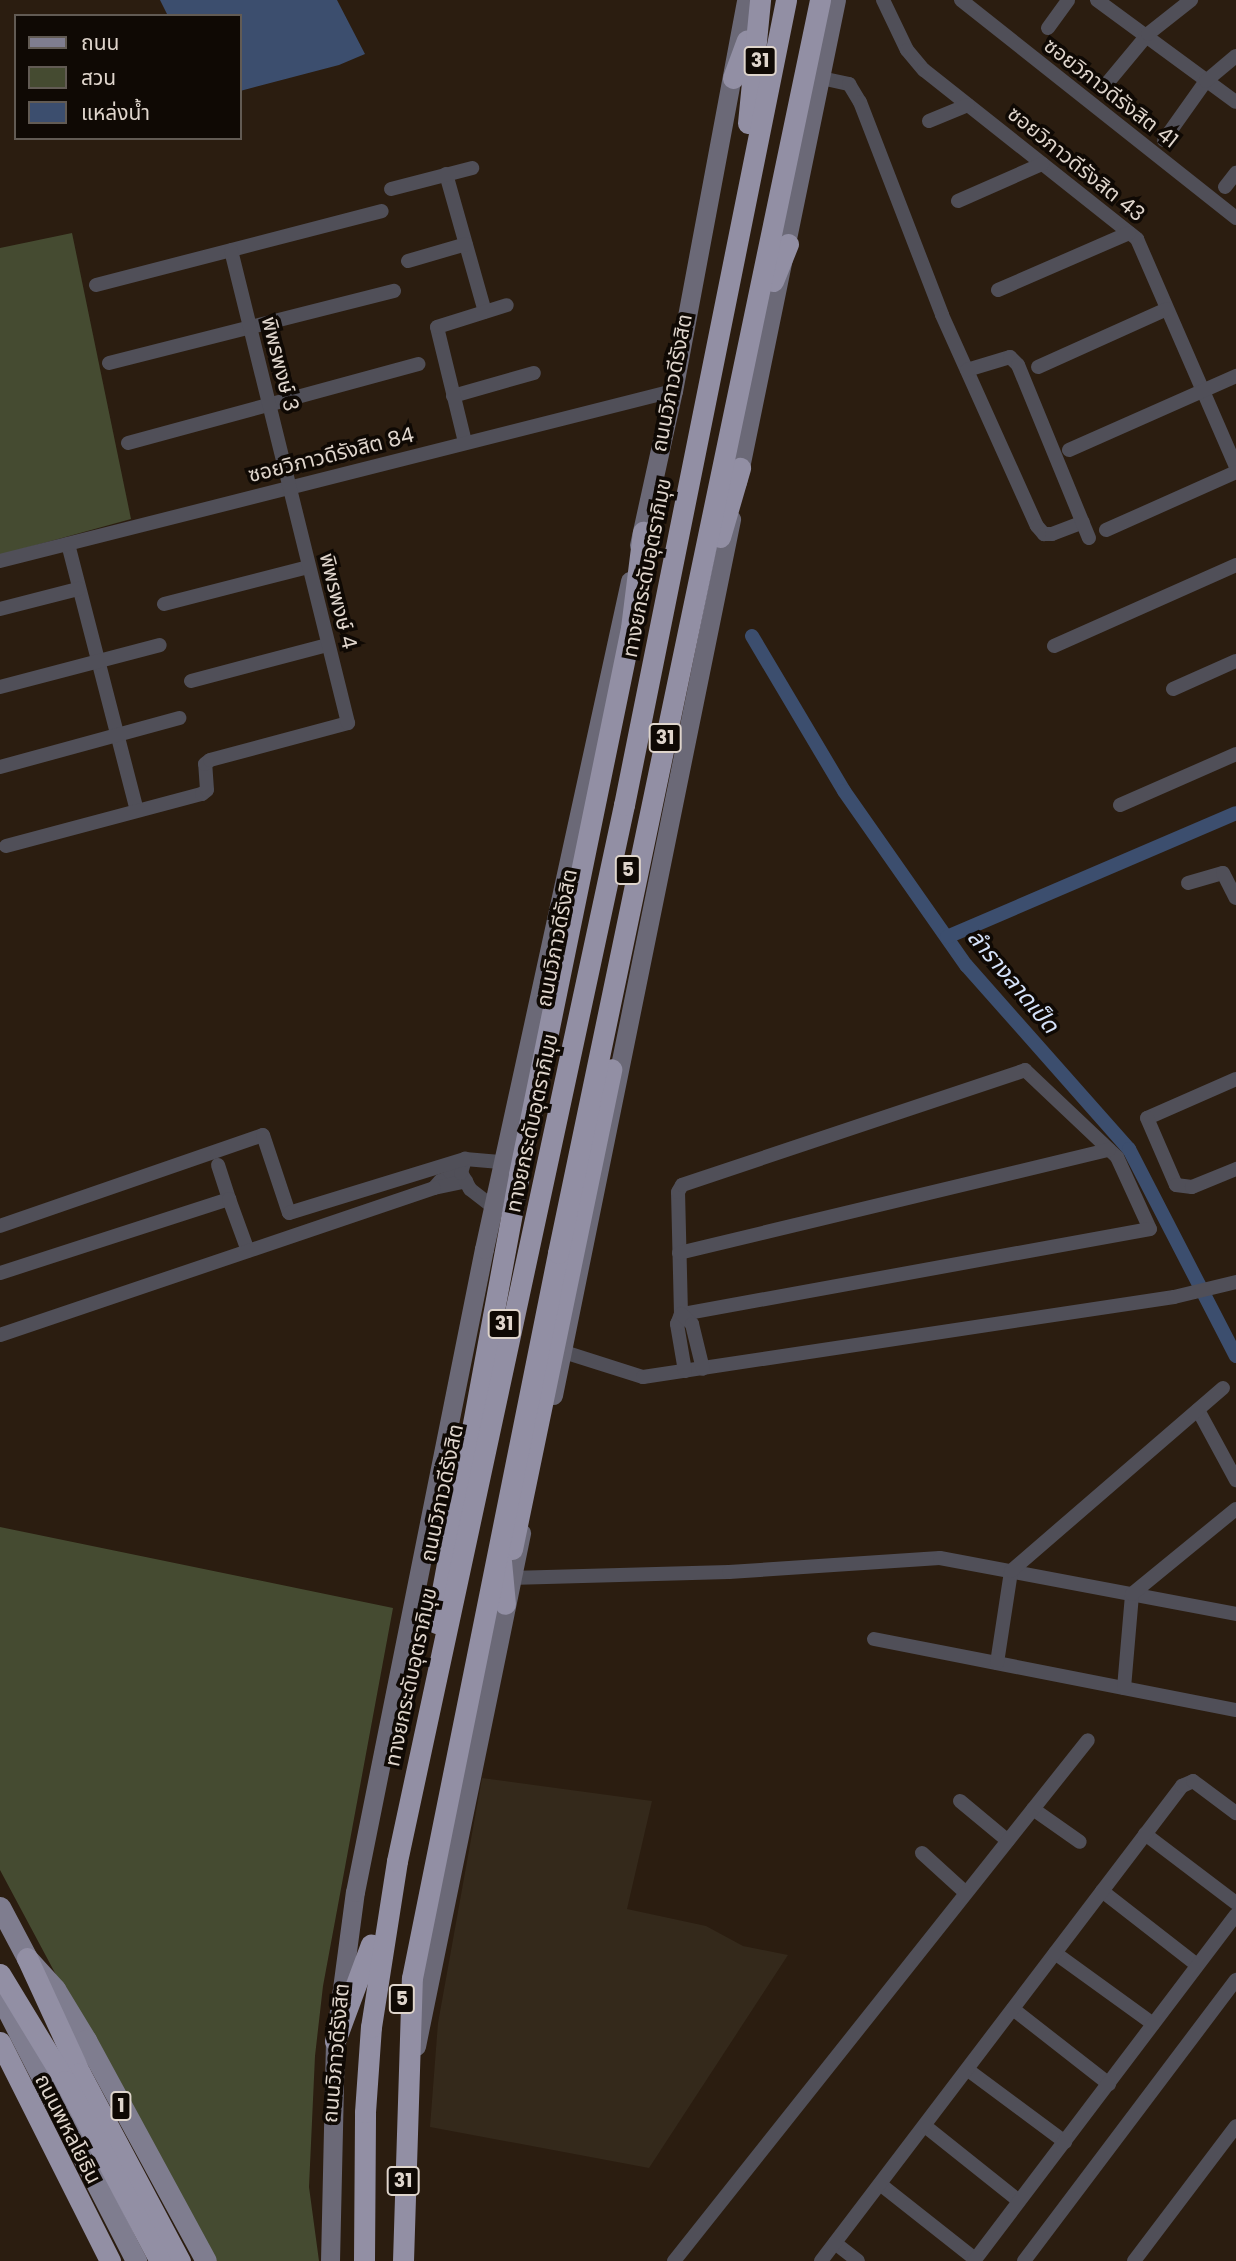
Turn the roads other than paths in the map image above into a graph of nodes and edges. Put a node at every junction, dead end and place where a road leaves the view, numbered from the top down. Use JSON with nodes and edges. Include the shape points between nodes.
{"nodes":[{"id":1,"x":786,"y":0,"type":"edge"},
{"id":2,"x":806,"y":0,"type":"edge"},
{"id":3,"x":883,"y":0,"type":"edge"},
{"id":4,"x":961,"y":0,"type":"edge"},
{"id":5,"x":1068,"y":0,"type":"edge"},
{"id":6,"x":1097,"y":0,"type":"edge"},
{"id":7,"x":1191,"y":0,"type":"edge"},
{"id":8,"x":831,"y":2,"type":"edge"},
{"id":9,"x":759,"y":3,"type":"edge"},
{"id":10,"x":1048,"y":28,"type":"dead end"},
{"id":11,"x":1147,"y":34,"type":"junction"},
{"id":12,"x":1236,"y":56,"type":"edge"},
{"id":13,"x":733,"y":78,"type":"joint"},
{"id":14,"x":821,"y":78,"type":"junction"},
{"id":15,"x":1206,"y":81,"type":"junction"},
{"id":16,"x":1104,"y":87,"type":"dead end"},
{"id":17,"x":1236,"y":103,"type":"edge"},
{"id":18,"x":968,"y":105,"type":"junction"},
{"id":19,"x":929,"y":121,"type":"dead end"},
{"id":20,"x":1164,"y":140,"type":"dead end"},
{"id":21,"x":1042,"y":164,"type":"junction"},
{"id":22,"x":472,"y":168,"type":"dead end"},
{"id":23,"x":1236,"y":173,"type":"edge"},
{"id":24,"x":446,"y":174,"type":"junction"},
{"id":25,"x":1225,"y":187,"type":"dead end"},
{"id":26,"x":391,"y":189,"type":"dead end"},
{"id":27,"x":958,"y":201,"type":"dead end"},
{"id":28,"x":382,"y":211,"type":"dead end"},
{"id":29,"x":1236,"y":218,"type":"edge"},
{"id":30,"x":1129,"y":233,"type":"junction"},
{"id":31,"x":466,"y":244,"type":"junction"},
{"id":32,"x":788,"y":244,"type":"junction"},
{"id":33,"x":231,"y":250,"type":"junction"},
{"id":34,"x":408,"y":261,"type":"dead end"},
{"id":35,"x":96,"y":285,"type":"dead end"},
{"id":36,"x":394,"y":290,"type":"dead end"},
{"id":37,"x":998,"y":290,"type":"dead end"},
{"id":38,"x":507,"y":305,"type":"dead end"},
{"id":39,"x":1167,"y":310,"type":"junction"},
{"id":40,"x":485,"y":312,"type":"junction"},
{"id":41,"x":249,"y":326,"type":"junction"},
{"id":42,"x":751,"y":337,"type":"junction"},
{"id":43,"x":109,"y":363,"type":"dead end"},
{"id":44,"x":418,"y":364,"type":"dead end"},
{"id":45,"x":1038,"y":367,"type":"dead end"},
{"id":46,"x":967,"y":370,"type":"junction"},
{"id":47,"x":534,"y":373,"type":"dead end"},
{"id":48,"x":1236,"y":376,"type":"edge"},
{"id":49,"x":1202,"y":390,"type":"junction"},
{"id":50,"x":673,"y":391,"type":"junction"},
{"id":51,"x":453,"y":396,"type":"junction"},
{"id":52,"x":268,"y":405,"type":"junction"},
{"id":53,"x":465,"y":442,"type":"junction"},
{"id":54,"x":128,"y":443,"type":"dead end"},
{"id":55,"x":1069,"y":450,"type":"dead end"},
{"id":56,"x":740,"y":468,"type":"junction"},
{"id":57,"x":1236,"y":470,"type":"edge"},
{"id":58,"x":288,"y":488,"type":"junction"},
{"id":59,"x":1083,"y":522,"type":"junction"},
{"id":60,"x":1106,"y":530,"type":"dead end"},
{"id":61,"x":643,"y":532,"type":"junction"},
{"id":62,"x":1089,"y":538,"type":"dead end"},
{"id":63,"x":68,"y":544,"type":"junction"},
{"id":64,"x":0,"y":561,"type":"edge"},
{"id":65,"x":1236,"y":565,"type":"edge"},
{"id":66,"x":308,"y":567,"type":"junction"},
{"id":67,"x":78,"y":589,"type":"junction"},
{"id":68,"x":164,"y":604,"type":"dead end"},
{"id":69,"x":0,"y":609,"type":"edge"},
{"id":70,"x":160,"y":645,"type":"dead end"},
{"id":71,"x":327,"y":645,"type":"junction"},
{"id":72,"x":1054,"y":646,"type":"dead end"},
{"id":73,"x":1236,"y":661,"type":"edge"},
{"id":74,"x":97,"y":662,"type":"junction"},
{"id":75,"x":191,"y":681,"type":"dead end"},
{"id":76,"x":0,"y":687,"type":"edge"},
{"id":77,"x":1173,"y":689,"type":"dead end"},
{"id":78,"x":179,"y":718,"type":"dead end"},
{"id":79,"x":117,"y":736,"type":"junction"},
{"id":80,"x":1236,"y":754,"type":"edge"},
{"id":81,"x":0,"y":768,"type":"edge"},
{"id":82,"x":1120,"y":805,"type":"dead end"},
{"id":83,"x":137,"y":810,"type":"junction"},
{"id":84,"x":6,"y":846,"type":"dead end"},
{"id":85,"x":1188,"y":883,"type":"dead end"},
{"id":86,"x":1236,"y":898,"type":"edge"},
{"id":87,"x":1236,"y":1079,"type":"edge"},
{"id":88,"x":1109,"y":1150,"type":"junction"},
{"id":89,"x":503,"y":1162,"type":"junction"},
{"id":90,"x":218,"y":1165,"type":"dead end"},
{"id":91,"x":1236,"y":1170,"type":"edge"},
{"id":92,"x":464,"y":1171,"type":"junction"},
{"id":93,"x":229,"y":1199,"type":"junction"},
{"id":94,"x":494,"y":1207,"type":"junction"},
{"id":95,"x":0,"y":1226,"type":"edge"},
{"id":96,"x":248,"y":1251,"type":"junction"},
{"id":97,"x":679,"y":1253,"type":"junction"},
{"id":98,"x":0,"y":1273,"type":"edge"},
{"id":99,"x":1236,"y":1282,"type":"edge"},
{"id":100,"x":681,"y":1314,"type":"junction"},
{"id":101,"x":0,"y":1335,"type":"edge"},
{"id":102,"x":564,"y":1352,"type":"junction"},
{"id":103,"x":703,"y":1368,"type":"junction"},
{"id":104,"x":685,"y":1371,"type":"junction"},
{"id":105,"x":1223,"y":1388,"type":"dead end"},
{"id":106,"x":1198,"y":1410,"type":"junction"},
{"id":107,"x":1236,"y":1480,"type":"edge"},
{"id":108,"x":1236,"y":1508,"type":"edge"},
{"id":109,"x":499,"y":1542,"type":"junction"},
{"id":110,"x":1011,"y":1571,"type":"junction"},
{"id":111,"x":510,"y":1578,"type":"junction"},
{"id":112,"x":1132,"y":1594,"type":"junction"},
{"id":113,"x":505,"y":1604,"type":"junction"},
{"id":114,"x":1236,"y":1614,"type":"edge"},
{"id":115,"x":874,"y":1639,"type":"dead end"},
{"id":116,"x":997,"y":1663,"type":"junction"},
{"id":117,"x":1124,"y":1688,"type":"junction"},
{"id":118,"x":1236,"y":1710,"type":"edge"},
{"id":119,"x":423,"y":1738,"type":"junction"},
{"id":120,"x":1088,"y":1740,"type":"dead end"},
{"id":121,"x":452,"y":1741,"type":"junction"},
{"id":122,"x":960,"y":1801,"type":"dead end"},
{"id":123,"x":1034,"y":1809,"type":"junction"},
{"id":124,"x":1236,"y":1813,"type":"edge"},
{"id":125,"x":1144,"y":1834,"type":"junction"},
{"id":126,"x":1008,"y":1841,"type":"junction"},
{"id":127,"x":1080,"y":1842,"type":"dead end"},
{"id":128,"x":922,"y":1853,"type":"dead end"},
{"id":129,"x":1101,"y":1891,"type":"junction"},
{"id":130,"x":966,"y":1894,"type":"junction"},
{"id":131,"x":1236,"y":1903,"type":"edge"},
{"id":132,"x":0,"y":1907,"type":"edge"},
{"id":133,"x":1236,"y":1915,"type":"edge"},
{"id":134,"x":371,"y":1944,"type":"junction"},
{"id":135,"x":1055,"y":1953,"type":"junction"},
{"id":136,"x":27,"y":1958,"type":"junction"},
{"id":137,"x":1197,"y":1965,"type":"junction"},
{"id":138,"x":0,"y":1974,"type":"edge"},
{"id":139,"x":1236,"y":1980,"type":"edge"},
{"id":140,"x":0,"y":1996,"type":"edge"},
{"id":141,"x":1013,"y":2009,"type":"junction"},
{"id":142,"x":1153,"y":2025,"type":"junction"},
{"id":143,"x":335,"y":2041,"type":"junction"},
{"id":144,"x":0,"y":2042,"type":"edge"},
{"id":145,"x":968,"y":2070,"type":"junction"},
{"id":146,"x":72,"y":2077,"type":"junction"},
{"id":147,"x":1109,"y":2084,"type":"junction"},
{"id":148,"x":405,"y":2101,"type":"junction"},
{"id":149,"x":925,"y":2126,"type":"junction"},
{"id":150,"x":1236,"y":2126,"type":"edge"},
{"id":151,"x":1065,"y":2142,"type":"junction"},
{"id":152,"x":880,"y":2184,"type":"junction"},
{"id":153,"x":1019,"y":2201,"type":"junction"},
{"id":154,"x":835,"y":2243,"type":"junction"},
{"id":155,"x":974,"y":2260,"type":"edge"},
{"id":156,"x":110,"y":2261,"type":"edge"},
{"id":157,"x":136,"y":2261,"type":"edge"},
{"id":158,"x":160,"y":2261,"type":"edge"},
{"id":159,"x":180,"y":2261,"type":"edge"},
{"id":160,"x":206,"y":2261,"type":"edge"},
{"id":161,"x":330,"y":2261,"type":"edge"},
{"id":162,"x":351,"y":2261,"type":"edge"},
{"id":163,"x":364,"y":2261,"type":"edge"},
{"id":164,"x":391,"y":2261,"type":"edge"},
{"id":165,"x":403,"y":2261,"type":"edge"},
{"id":166,"x":674,"y":2261,"type":"edge"},
{"id":167,"x":821,"y":2261,"type":"edge"},
{"id":168,"x":858,"y":2261,"type":"edge"},
{"id":169,"x":1024,"y":2261,"type":"edge"},
{"id":170,"x":1134,"y":2261,"type":"edge"}],
"edges":[{"from":1,"to":119,"type":"highway","name":"ทางยกระดับอุตราภิมุข","number":"5","via":[[624,805]]},
{"from":2,"to":121,"type":"highway","name":"ทางยกระดับอุตราภิมุข","number":"5"},
{"from":3,"to":18,"type":"street","name":"ซอยวิภาวดีรังสิต 43","via":[[907,50]]},
{"from":4,"to":29,"type":"street","name":"ซอยวิภาวดีรังสิต 41"},
{"from":5,"to":10,"type":"street"},
{"from":6,"to":11,"type":"street"},
{"from":7,"to":11,"type":"street"},
{"from":8,"to":14,"type":"main road","number":"31"},
{"from":8,"to":42,"type":"highway","number":"31"},
{"from":9,"to":13,"type":"highway"},
{"from":9,"to":134,"type":"highway","name":"ถนนวิภาวดีรังสิต","number":"31","via":[[748,122],[499,1345]]},
{"from":11,"to":15,"type":"street"},
{"from":11,"to":16,"type":"street"},
{"from":12,"to":15,"type":"street"},
{"from":13,"to":50,"type":"main road","name":"ถนนวิภาวดีรังสิต","number":"31"},
{"from":14,"to":32,"type":"main road","number":"31"},
{"from":14,"to":46,"type":"street","via":[[849,84],[860,102]]},
{"from":15,"to":17,"type":"street"},
{"from":15,"to":20,"type":"street"},
{"from":18,"to":19,"type":"street"},
{"from":18,"to":21,"type":"street","name":"ซอยวิภาวดีรังสิต 43"},
{"from":21,"to":27,"type":"street"},
{"from":21,"to":30,"type":"street","name":"ซอยวิภาวดีรังสิต 43"},
{"from":22,"to":24,"type":"street"},
{"from":23,"to":25,"type":"street"},
{"from":24,"to":26,"type":"street"},
{"from":24,"to":31,"type":"street"},
{"from":28,"to":33,"type":"street"},
{"from":30,"to":37,"type":"street"},
{"from":30,"to":39,"type":"street","name":"ซอยวิภาวดีรังสิต 43","via":[[1137,239]]},
{"from":31,"to":34,"type":"street"},
{"from":31,"to":40,"type":"street"},
{"from":32,"to":42,"type":"highway"},
{"from":32,"to":56,"type":"main road","number":"31"},
{"from":33,"to":35,"type":"street"},
{"from":33,"to":41,"type":"street","name":"พิพรพงษ์ 3"},
{"from":36,"to":41,"type":"street"},
{"from":38,"to":40,"type":"street"},
{"from":39,"to":45,"type":"street"},
{"from":39,"to":49,"type":"street","name":"ซอยวิภาวดีรังสิต 43"},
{"from":40,"to":51,"type":"street","via":[[436,327]]},
{"from":41,"to":43,"type":"street"},
{"from":41,"to":52,"type":"street","name":"พิพรพงษ์ 3"},
{"from":42,"to":109,"type":"highway","number":"31"},
{"from":44,"to":52,"type":"street"},
{"from":46,"to":59,"type":"street","via":[[1040,531],[1052,534]]},
{"from":46,"to":59,"type":"street","via":[[1010,357],[1018,365]]},
{"from":47,"to":51,"type":"street"},
{"from":48,"to":49,"type":"street"},
{"from":49,"to":55,"type":"street"},
{"from":49,"to":57,"type":"street","name":"ซอยวิภาวดีรังสิต 43"},
{"from":50,"to":53,"type":"street","name":"ซอยวิภาวดีรังสิต 84"},
{"from":50,"to":61,"type":"main road","name":"ถนนวิภาวดีรังสิต","number":"31"},
{"from":51,"to":53,"type":"street"},
{"from":52,"to":54,"type":"street"},
{"from":52,"to":58,"type":"street","name":"พิพรพงษ์ 3"},
{"from":53,"to":58,"type":"street","name":"ซอยวิภาวดีรังสิต 84"},
{"from":56,"to":102,"type":"main road","number":"31"},
{"from":56,"to":121,"type":"highway","number":"5","via":[[719,542],[660,821],[513,1546]]},
{"from":57,"to":60,"type":"street"},
{"from":58,"to":63,"type":"street","name":"ซอยวิภาวดีรังสิต 84"},
{"from":58,"to":66,"type":"street","name":"พิพรพงษ์ 4"},
{"from":59,"to":62,"type":"street"},
{"from":61,"to":89,"type":"main road","name":"ถนนวิภาวดีรังสิต","number":"31","via":[[612,650]]},
{"from":61,"to":119,"type":"highway","number":"5","via":[[631,628],[440,1587]]},
{"from":63,"to":64,"type":"street","name":"ซอยวิภาวดีรังสิต 84"},
{"from":63,"to":67,"type":"street"},
{"from":65,"to":72,"type":"street"},
{"from":66,"to":68,"type":"street"},
{"from":66,"to":71,"type":"street","name":"พิพรพงษ์ 4"},
{"from":67,"to":69,"type":"street"},
{"from":67,"to":74,"type":"street"},
{"from":70,"to":74,"type":"street"},
{"from":71,"to":75,"type":"street"},
{"from":71,"to":83,"type":"street","name":"พิพรพงษ์ 4","via":[[348,723],[210,760],[205,764],[207,790],[202,794]]},
{"from":73,"to":77,"type":"street"},
{"from":74,"to":76,"type":"street"},
{"from":74,"to":79,"type":"street"},
{"from":78,"to":79,"type":"street"},
{"from":79,"to":81,"type":"street"},
{"from":79,"to":83,"type":"street"},
{"from":80,"to":82,"type":"street"},
{"from":83,"to":84,"type":"street"},
{"from":85,"to":86,"type":"street","via":[[1223,873]]},
{"from":87,"to":91,"type":"street","via":[[1147,1118],[1176,1185],[1192,1187]]},
{"from":88,"to":97,"type":"street"},
{"from":88,"to":97,"type":"street","via":[[1025,1070],[682,1185],[678,1192]]},
{"from":88,"to":100,"type":"street","via":[[1126,1174],[1150,1229]]},
{"from":89,"to":92,"type":"street"},
{"from":89,"to":94,"type":"main road","name":"ถนนวิภาวดีรังสิต","number":"31"},
{"from":90,"to":93,"type":"street"},
{"from":92,"to":94,"type":"street"},
{"from":92,"to":95,"type":"street","via":[[289,1213],[263,1135]]},
{"from":92,"to":96,"type":"street","via":[[434,1188]]},
{"from":93,"to":96,"type":"street"},
{"from":93,"to":98,"type":"street"},
{"from":94,"to":143,"type":"main road","name":"ถนนวิภาวดีรังสิต","number":"31","via":[[367,1829]]},
{"from":96,"to":101,"type":"street"},
{"from":97,"to":100,"type":"street"},
{"from":99,"to":103,"type":"street","via":[[1142,1302]]},
{"from":100,"to":103,"type":"street","via":[[692,1324]]},
{"from":100,"to":104,"type":"street","via":[[677,1324]]},
{"from":102,"to":104,"type":"street","via":[[643,1377]]},
{"from":102,"to":111,"type":"main road","number":"31"},
{"from":103,"to":104,"type":"street"},
{"from":105,"to":106,"type":"street"},
{"from":106,"to":107,"type":"street"},
{"from":106,"to":110,"type":"street"},
{"from":108,"to":112,"type":"street"},
{"from":109,"to":113,"type":"highway"},
{"from":109,"to":148,"type":"highway","number":"31","via":[[412,1978]]},
{"from":110,"to":111,"type":"street","via":[[940,1558],[729,1572]]},
{"from":110,"to":112,"type":"street"},
{"from":110,"to":116,"type":"street"},
{"from":111,"to":113,"type":"main road","number":"31"},
{"from":112,"to":114,"type":"street"},
{"from":112,"to":117,"type":"street"},
{"from":113,"to":148,"type":"main road","number":"31"},
{"from":115,"to":116,"type":"street"},
{"from":116,"to":117,"type":"street"},
{"from":117,"to":118,"type":"street"},
{"from":119,"to":163,"type":"highway","name":"ทางยกระดับอุตราภิมุข","number":"5","via":[[382,1942],[371,2027]]},
{"from":120,"to":123,"type":"street"},
{"from":121,"to":164,"type":"highway","name":"ทางยกระดับอุตราภิมุข","number":"5","via":[[425,1854],[399,2019],[392,2106]]},
{"from":122,"to":126,"type":"street"},
{"from":123,"to":126,"type":"street"},
{"from":123,"to":127,"type":"street"},
{"from":124,"to":125,"type":"street","via":[[1193,1781],[1185,1782]]},
{"from":125,"to":129,"type":"street"},
{"from":125,"to":131,"type":"street"},
{"from":126,"to":130,"type":"street"},
{"from":128,"to":130,"type":"street"},
{"from":129,"to":135,"type":"street"},
{"from":129,"to":137,"type":"street"},
{"from":130,"to":166,"type":"street"},
{"from":132,"to":136,"type":"main road","number":"1"},
{"from":133,"to":137,"type":"street"},
{"from":134,"to":143,"type":"highway"},
{"from":134,"to":162,"type":"highway","name":"ถนนวิภาวดีรังสิต","number":"31","via":[[349,2184]]},
{"from":135,"to":141,"type":"street"},
{"from":135,"to":142,"type":"street"},
{"from":136,"to":146,"type":"highway"},
{"from":136,"to":160,"type":"main road","number":"1","via":[[55,1989],[86,2039]]},
{"from":137,"to":142,"type":"street"},
{"from":138,"to":146,"type":"highway"},
{"from":139,"to":169,"type":"street"},
{"from":140,"to":157,"type":"main road","name":"ถนนพหลโยธิน"},
{"from":141,"to":145,"type":"street"},
{"from":141,"to":147,"type":"street"},
{"from":142,"to":147,"type":"street"},
{"from":143,"to":161,"type":"main road","name":"ถนนวิภาวดีรังสิต","number":"31"},
{"from":144,"to":156,"type":"highway"},
{"from":145,"to":149,"type":"street"},
{"from":145,"to":151,"type":"street"},
{"from":146,"to":158,"type":"highway"},
{"from":146,"to":159,"type":"highway"},
{"from":147,"to":151,"type":"street"},
{"from":148,"to":165,"type":"highway","number":"31"},
{"from":149,"to":152,"type":"street"},
{"from":149,"to":153,"type":"street"},
{"from":150,"to":170,"type":"street"},
{"from":151,"to":153,"type":"street"},
{"from":152,"to":154,"type":"street"},
{"from":152,"to":155,"type":"street"},
{"from":153,"to":155,"type":"street"},
{"from":154,"to":167,"type":"street"},
{"from":154,"to":168,"type":"street"}]}
